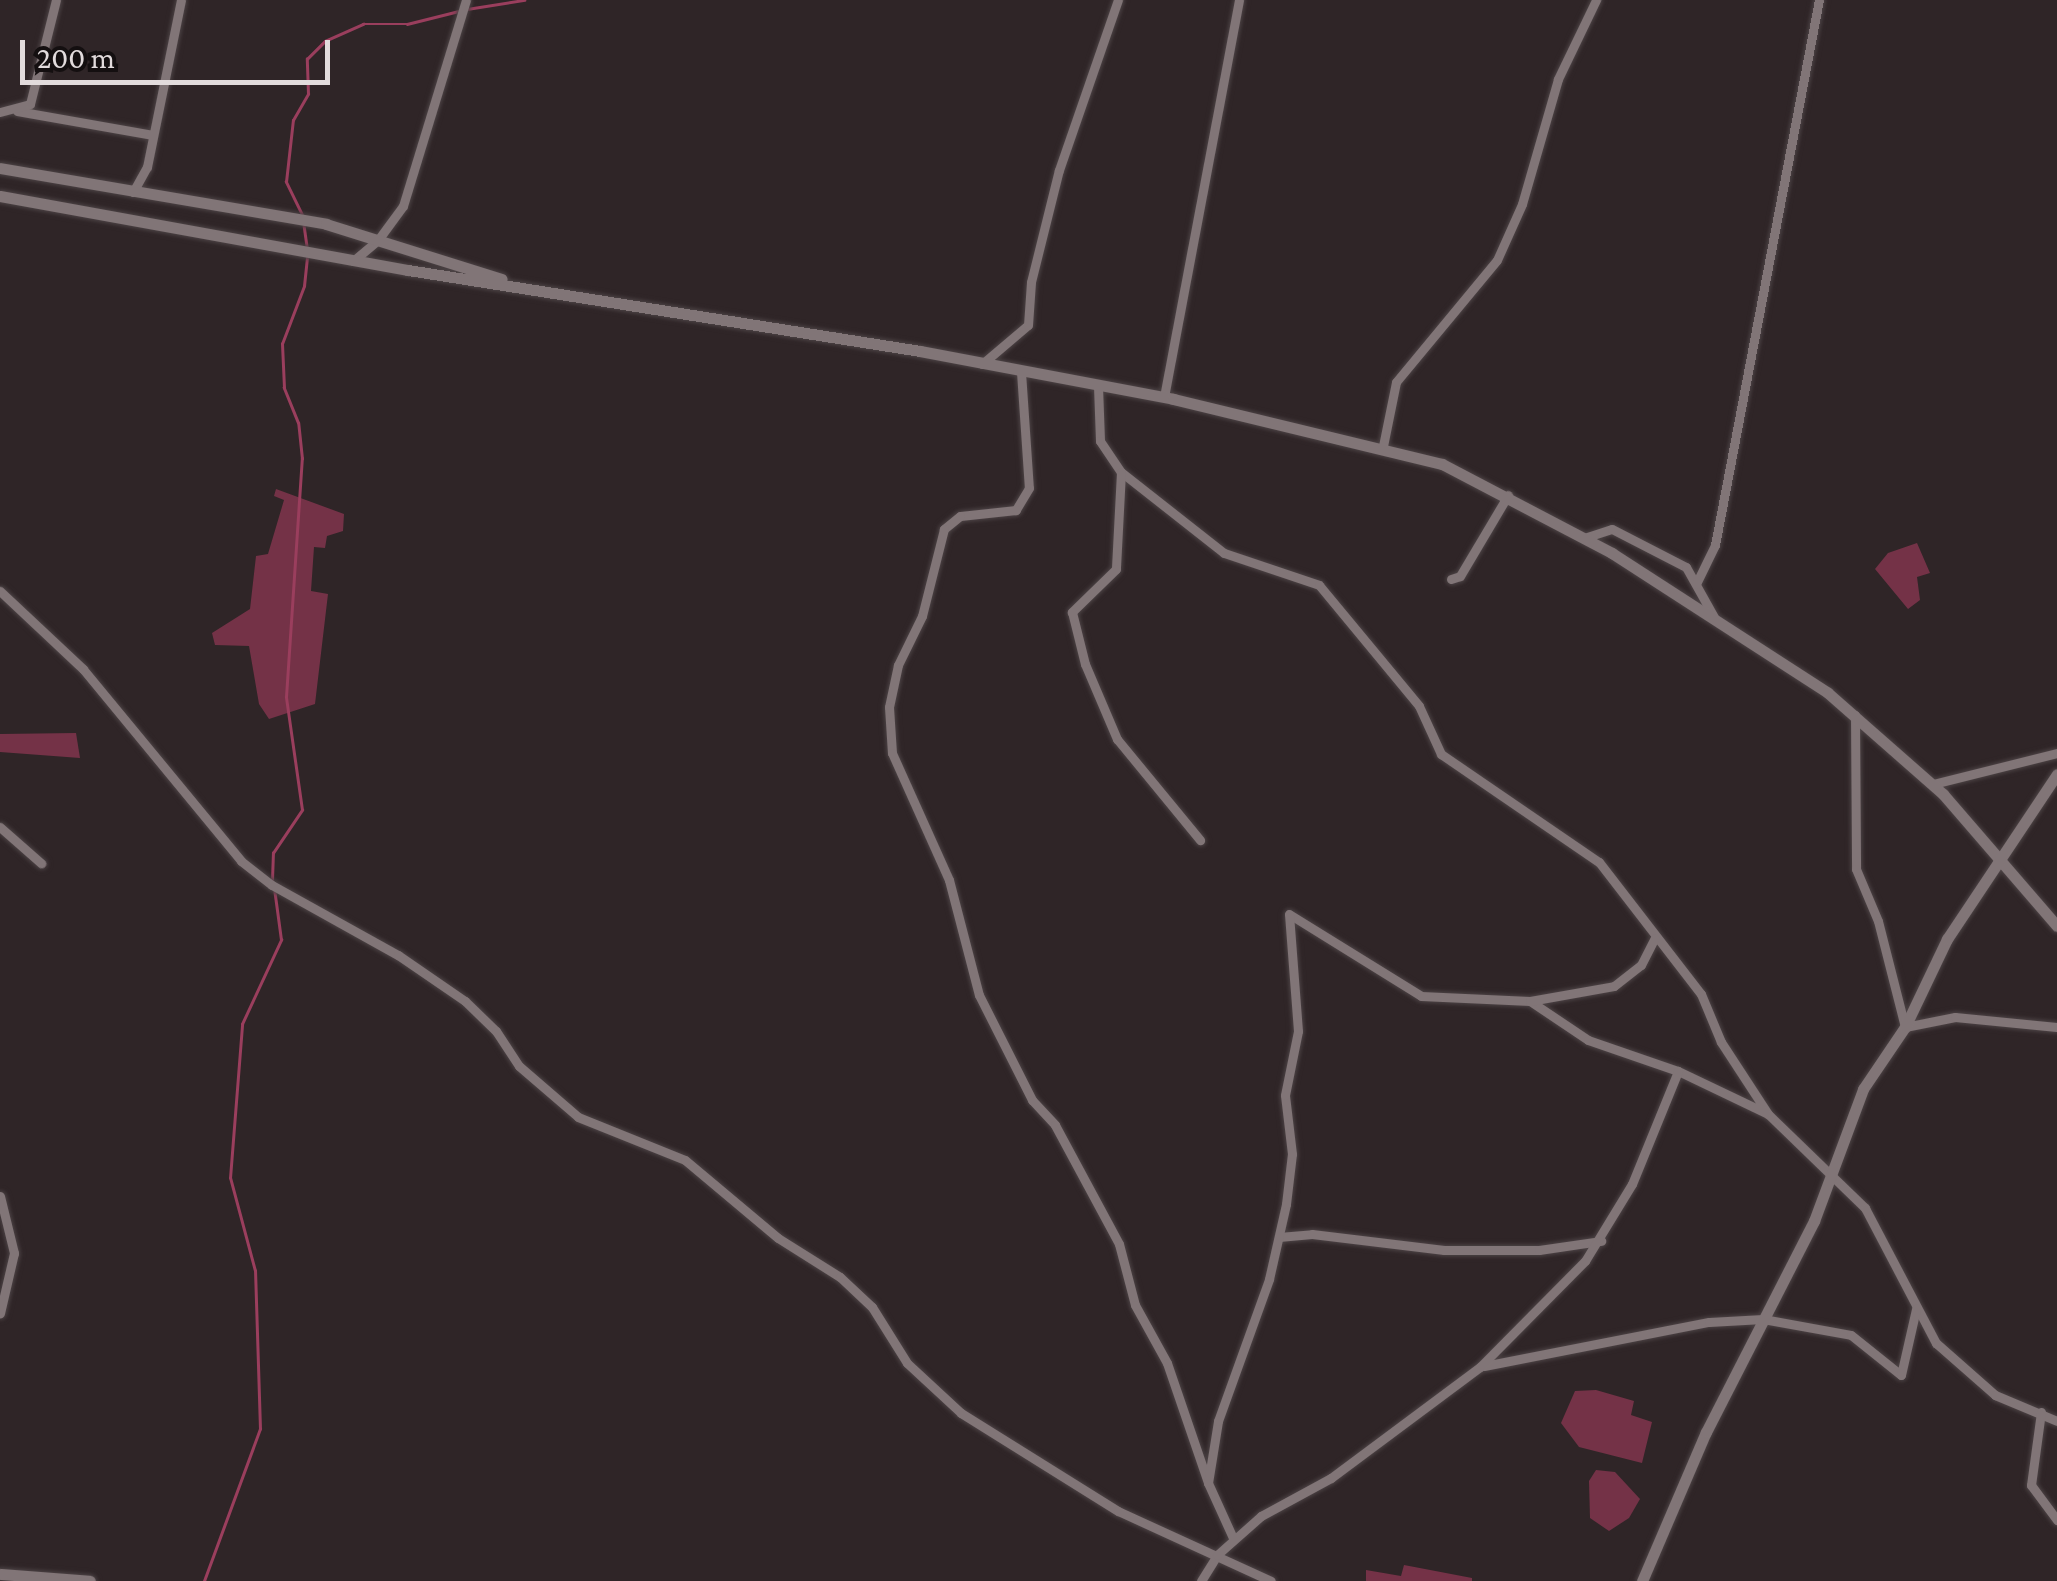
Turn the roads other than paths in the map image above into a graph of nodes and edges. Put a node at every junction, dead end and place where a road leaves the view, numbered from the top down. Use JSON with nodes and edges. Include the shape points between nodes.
{"nodes":[{"id":1,"x":56,"y":0,"type":"edge"},
{"id":2,"x":181,"y":0,"type":"edge"},
{"id":3,"x":466,"y":0,"type":"edge"},
{"id":4,"x":1118,"y":0,"type":"edge"},
{"id":5,"x":1239,"y":0,"type":"edge"},
{"id":6,"x":1596,"y":0,"type":"edge"},
{"id":7,"x":1819,"y":0,"type":"edge"},
{"id":8,"x":17,"y":111,"type":"junction"},
{"id":9,"x":0,"y":112,"type":"edge"},
{"id":10,"x":153,"y":135,"type":"junction"},
{"id":11,"x":0,"y":168,"type":"edge"},
{"id":12,"x":133,"y":192,"type":"junction"},
{"id":13,"x":0,"y":196,"type":"edge"},
{"id":14,"x":378,"y":240,"type":"junction"},
{"id":15,"x":353,"y":260,"type":"junction"},
{"id":16,"x":530,"y":288,"type":"junction"},
{"id":17,"x":982,"y":364,"type":"junction"},
{"id":18,"x":1021,"y":372,"type":"junction"},
{"id":19,"x":1098,"y":386,"type":"junction"},
{"id":20,"x":1164,"y":397,"type":"junction"},
{"id":21,"x":1384,"y":446,"type":"junction"},
{"id":22,"x":1120,"y":472,"type":"junction"},
{"id":23,"x":1508,"y":495,"type":"junction"},
{"id":24,"x":1584,"y":538,"type":"junction"},
{"id":25,"x":1451,"y":579,"type":"dead end"},
{"id":26,"x":1696,"y":584,"type":"junction"},
{"id":27,"x":0,"y":591,"type":"edge"},
{"id":28,"x":1714,"y":617,"type":"junction"},
{"id":29,"x":1854,"y":715,"type":"junction"},
{"id":30,"x":2057,"y":753,"type":"edge"},
{"id":31,"x":2057,"y":774,"type":"edge"},
{"id":32,"x":1933,"y":784,"type":"junction"},
{"id":33,"x":0,"y":827,"type":"edge"},
{"id":34,"x":1200,"y":840,"type":"dead end"},
{"id":35,"x":1998,"y":857,"type":"junction"},
{"id":36,"x":41,"y":862,"type":"dead end"},
{"id":37,"x":2057,"y":926,"type":"edge"},
{"id":38,"x":1655,"y":938,"type":"junction"},
{"id":39,"x":1530,"y":1001,"type":"junction"},
{"id":40,"x":1905,"y":1027,"type":"junction"},
{"id":41,"x":2057,"y":1027,"type":"edge"},
{"id":42,"x":1678,"y":1070,"type":"junction"},
{"id":43,"x":1768,"y":1114,"type":"junction"},
{"id":44,"x":1831,"y":1176,"type":"junction"},
{"id":45,"x":0,"y":1196,"type":"edge"},
{"id":46,"x":1278,"y":1237,"type":"junction"},
{"id":47,"x":1601,"y":1240,"type":"junction"},
{"id":48,"x":1916,"y":1306,"type":"junction"},
{"id":49,"x":0,"y":1313,"type":"edge"},
{"id":50,"x":1763,"y":1320,"type":"junction"},
{"id":51,"x":1480,"y":1367,"type":"junction"},
{"id":52,"x":2041,"y":1412,"type":"junction"},
{"id":53,"x":2057,"y":1421,"type":"edge"},
{"id":54,"x":1208,"y":1483,"type":"junction"},
{"id":55,"x":2057,"y":1520,"type":"edge"},
{"id":56,"x":1233,"y":1538,"type":"junction"},
{"id":57,"x":1217,"y":1555,"type":"junction"},
{"id":58,"x":0,"y":1574,"type":"edge"},
{"id":59,"x":90,"y":1581,"type":"edge"},
{"id":60,"x":1201,"y":1581,"type":"edge"},
{"id":61,"x":1271,"y":1581,"type":"edge"},
{"id":62,"x":1642,"y":1581,"type":"edge"}],
"edges":[{"from":1,"to":8,"type":"street","via":[[40,82],[30,104]]},
{"from":2,"to":10,"type":"street"},
{"from":3,"to":14,"type":"street","via":[[402,206]]},
{"from":4,"to":17,"type":"street","via":[[1086,78],[1049,206],[1028,324]]},
{"from":5,"to":20,"type":"street"},
{"from":6,"to":21,"type":"street","via":[[1558,80],[1522,204],[1497,260],[1396,382]]},
{"from":7,"to":26,"type":"street","via":[[1715,545]]},
{"from":8,"to":9,"type":"street"},
{"from":8,"to":10,"type":"street"},
{"from":10,"to":12,"type":"street"},
{"from":11,"to":12,"type":"street"},
{"from":12,"to":14,"type":"street","via":[[326,224]]},
{"from":13,"to":15,"type":"street"},
{"from":14,"to":15,"type":"street"},
{"from":14,"to":16,"type":"street"},
{"from":15,"to":16,"type":"street"},
{"from":16,"to":17,"type":"street"},
{"from":17,"to":18,"type":"street"},
{"from":18,"to":19,"type":"street"},
{"from":18,"to":54,"type":"street","via":[[1029,488],[1016,510],[960,516],[944,529],[922,616],[895,679],[892,753],[949,880],[978,995],[1119,1244],[1135,1305],[1167,1364]]},
{"from":19,"to":20,"type":"street"},
{"from":19,"to":22,"type":"street","via":[[1100,441]]},
{"from":20,"to":21,"type":"street"},
{"from":21,"to":23,"type":"street"},
{"from":22,"to":34,"type":"street","via":[[1116,569],[1072,612],[1085,664],[1118,739]]},
{"from":22,"to":38,"type":"street","via":[[1224,553],[1319,585],[1419,706],[1441,754],[1586,850]]},
{"from":23,"to":24,"type":"street"},
{"from":23,"to":25,"type":"street","via":[[1460,576]]},
{"from":24,"to":26,"type":"street","via":[[1612,529],[1640,540],[1686,567]]},
{"from":24,"to":28,"type":"street"},
{"from":26,"to":28,"type":"street"},
{"from":27,"to":57,"type":"street","via":[[83,669],[241,861],[452,992],[496,1031],[519,1066],[578,1117],[685,1160],[778,1238],[840,1277],[872,1307],[907,1363],[961,1413],[1054,1476]]},
{"from":28,"to":29,"type":"street"},
{"from":29,"to":32,"type":"street"},
{"from":29,"to":40,"type":"street","via":[[1856,869],[1884,939]]},
{"from":30,"to":32,"type":"street"},
{"from":31,"to":35,"type":"street"},
{"from":32,"to":35,"type":"street"},
{"from":33,"to":36,"type":"street"},
{"from":35,"to":37,"type":"street"},
{"from":35,"to":40,"type":"street","via":[[1947,939]]},
{"from":38,"to":39,"type":"street","via":[[1641,965],[1614,986]]},
{"from":38,"to":43,"type":"street","via":[[1702,994],[1721,1042]]},
{"from":39,"to":42,"type":"street","via":[[1588,1040]]},
{"from":39,"to":46,"type":"street","via":[[1421,996],[1288,914],[1298,1030],[1285,1095],[1292,1154]]},
{"from":40,"to":41,"type":"street","via":[[1955,1017]]},
{"from":40,"to":44,"type":"street","via":[[1863,1089]]},
{"from":42,"to":43,"type":"street"},
{"from":42,"to":47,"type":"street","via":[[1632,1184]]},
{"from":43,"to":44,"type":"street"},
{"from":44,"to":48,"type":"street","via":[[1865,1208],[1891,1247]]},
{"from":44,"to":50,"type":"street"},
{"from":45,"to":49,"type":"street","via":[[14,1253]]},
{"from":46,"to":47,"type":"street","via":[[1312,1234],[1444,1250],[1539,1250]]},
{"from":46,"to":54,"type":"street","via":[[1218,1421]]},
{"from":47,"to":51,"type":"street"},
{"from":48,"to":50,"type":"street","via":[[1900,1375],[1850,1336]]},
{"from":48,"to":52,"type":"street","via":[[1936,1343],[1981,1385]]},
{"from":50,"to":51,"type":"street","via":[[1708,1322]]},
{"from":50,"to":62,"type":"street"},
{"from":51,"to":56,"type":"street","via":[[1331,1478],[1274,1507]]},
{"from":52,"to":53,"type":"street"},
{"from":52,"to":55,"type":"street","via":[[2031,1485]]},
{"from":54,"to":56,"type":"street"},
{"from":56,"to":57,"type":"street"},
{"from":57,"to":60,"type":"street"},
{"from":57,"to":61,"type":"street"},
{"from":58,"to":59,"type":"street"}]}
